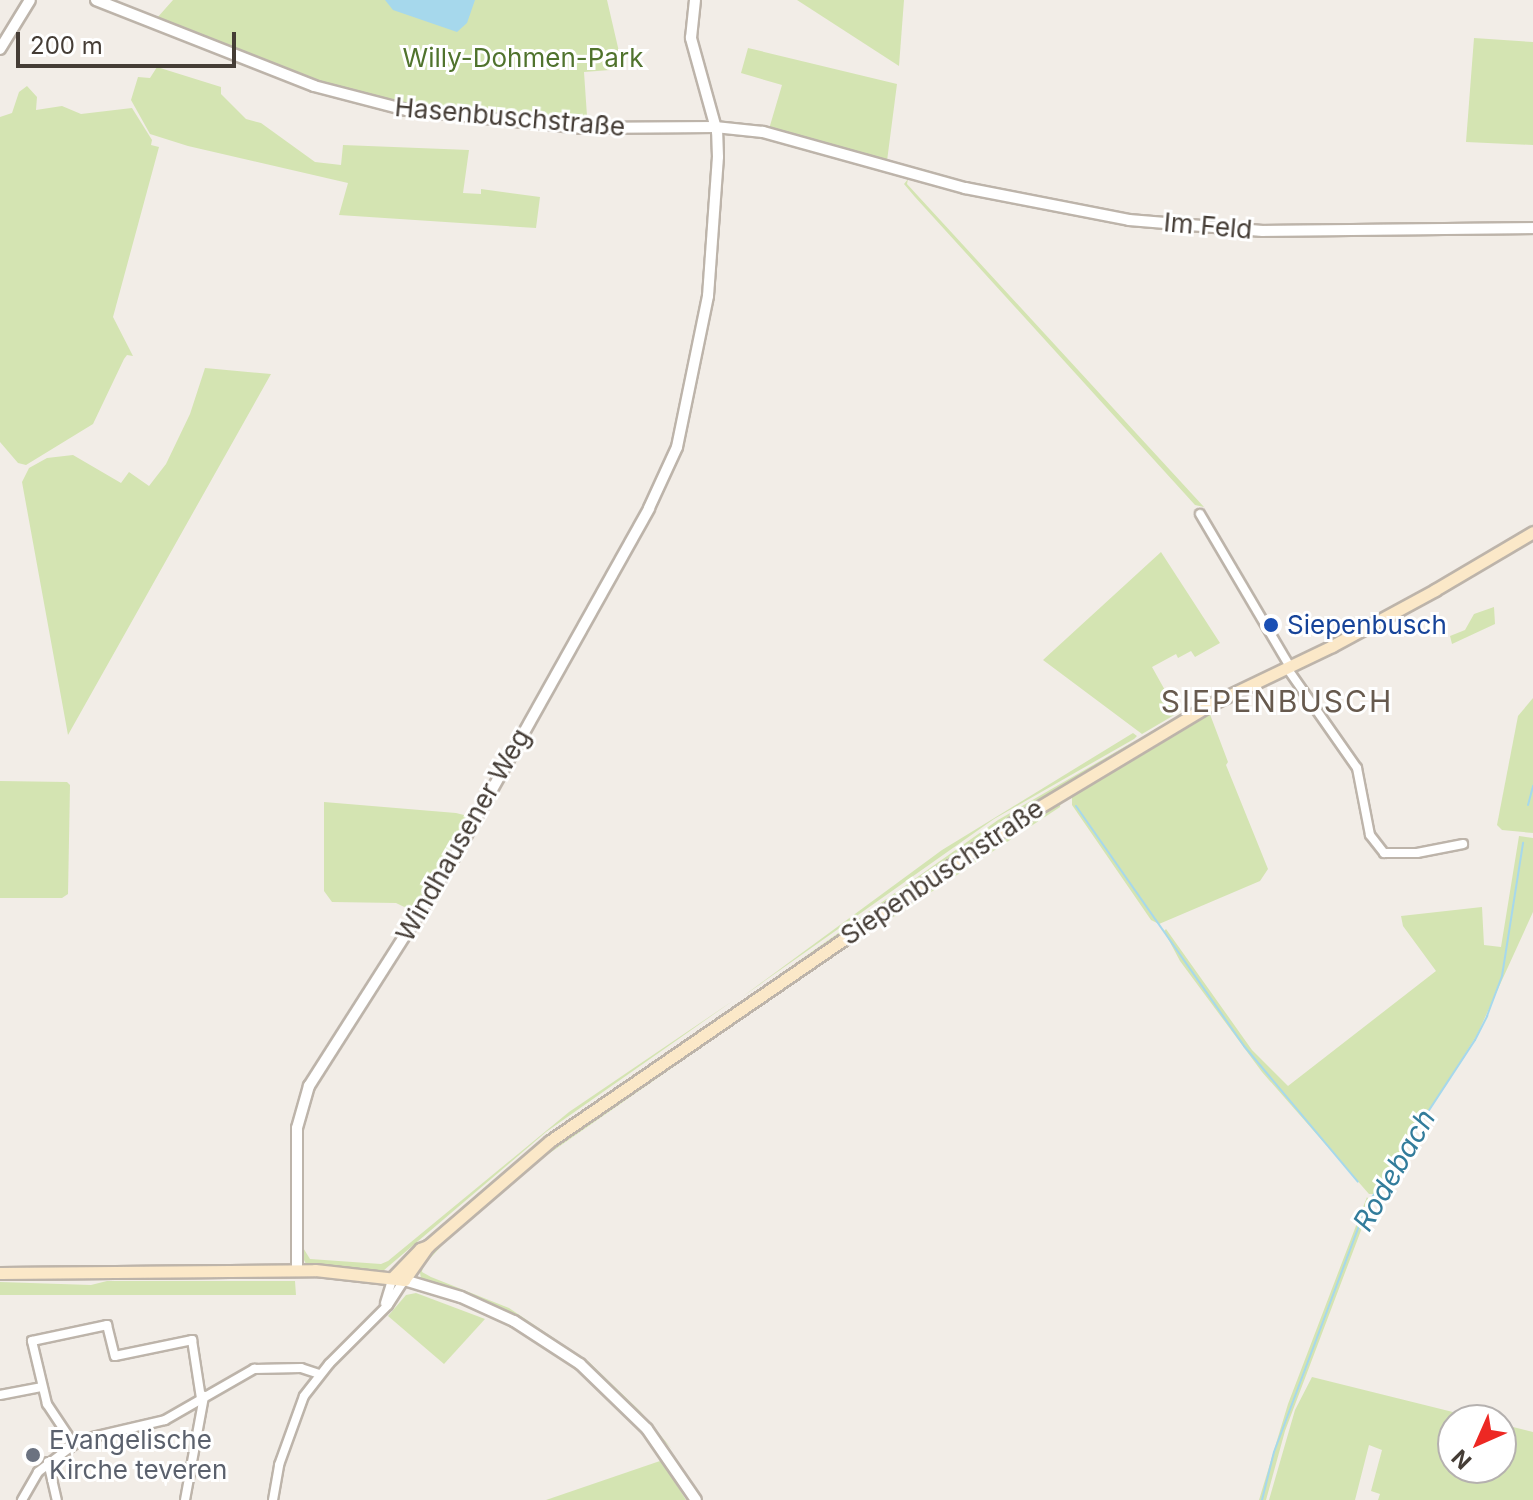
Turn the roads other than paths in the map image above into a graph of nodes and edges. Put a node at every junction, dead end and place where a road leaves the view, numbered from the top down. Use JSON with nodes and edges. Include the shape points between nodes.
{"nodes":[{"id":1,"x":30,"y":0,"type":"edge"},
{"id":2,"x":96,"y":0,"type":"edge"},
{"id":3,"x":695,"y":0,"type":"edge"},
{"id":4,"x":0,"y":49,"type":"edge"},
{"id":5,"x":715,"y":127,"type":"junction"},
{"id":6,"x":889,"y":169,"type":"joint"},
{"id":7,"x":1533,"y":228,"type":"edge"},
{"id":8,"x":1200,"y":514,"type":"dead end"},
{"id":9,"x":1533,"y":532,"type":"edge"},
{"id":10,"x":1289,"y":668,"type":"junction"},
{"id":11,"x":1463,"y":844,"type":"dead end"},
{"id":12,"x":297,"y":1270,"type":"junction"},
{"id":13,"x":0,"y":1273,"type":"edge"},
{"id":14,"x":399,"y":1278,"type":"junction"},
{"id":15,"x":320,"y":1374,"type":"junction"},
{"id":16,"x":42,"y":1387,"type":"junction"},
{"id":17,"x":0,"y":1395,"type":"edge"},
{"id":18,"x":202,"y":1397,"type":"junction"},
{"id":19,"x":73,"y":1443,"type":"junction"},
{"id":20,"x":48,"y":1462,"type":"junction"},
{"id":21,"x":22,"y":1500,"type":"edge"},
{"id":22,"x":57,"y":1500,"type":"edge"},
{"id":23,"x":185,"y":1500,"type":"edge"},
{"id":24,"x":273,"y":1500,"type":"edge"},
{"id":25,"x":696,"y":1500,"type":"edge"}],
"edges":[{"from":1,"to":4,"type":"street"},
{"from":2,"to":5,"type":"street","name":"Hasenbuschstraße","via":[[314,86],[389,107],[580,128]]},
{"from":3,"to":5,"type":"street","name":"Windhausener Weg","via":[[691,38]]},
{"from":5,"to":6,"type":"street","name":"Hasenbuschstraße","via":[[763,132]]},
{"from":5,"to":12,"type":"street","name":"Windhausener Weg","via":[[718,157],[708,296],[677,447],[490,795],[309,1086],[297,1128]]},
{"from":6,"to":7,"type":"street","name":"Im Feld","via":[[1129,220],[1263,231]]},
{"from":8,"to":10,"type":"street"},
{"from":9,"to":10,"type":"main road","name":"Siepenbuschstraße"},
{"from":10,"to":11,"type":"street","via":[[1357,768],[1370,835],[1384,853]]},
{"from":10,"to":14,"type":"main road","name":"Siepenbuschstraße","via":[[1209,705],[1013,823],[558,1136],[420,1249]]},
{"from":12,"to":13,"type":"main road"},
{"from":12,"to":14,"type":"main road"},
{"from":14,"to":15,"type":"street","via":[[384,1307]]},
{"from":14,"to":25,"type":"street","via":[[514,1321],[580,1364],[641,1422]]},
{"from":15,"to":18,"type":"street","via":[[263,1367]]},
{"from":15,"to":24,"type":"street","via":[[291,1425]]},
{"from":16,"to":17,"type":"street"},
{"from":16,"to":18,"type":"street","via":[[32,1341],[107,1325],[115,1356],[192,1340]]},
{"from":16,"to":19,"type":"street"},
{"from":18,"to":19,"type":"street","via":[[165,1420]]},
{"from":18,"to":23,"type":"street"},
{"from":19,"to":20,"type":"street"},
{"from":20,"to":21,"type":"street"},
{"from":20,"to":22,"type":"street"}]}
